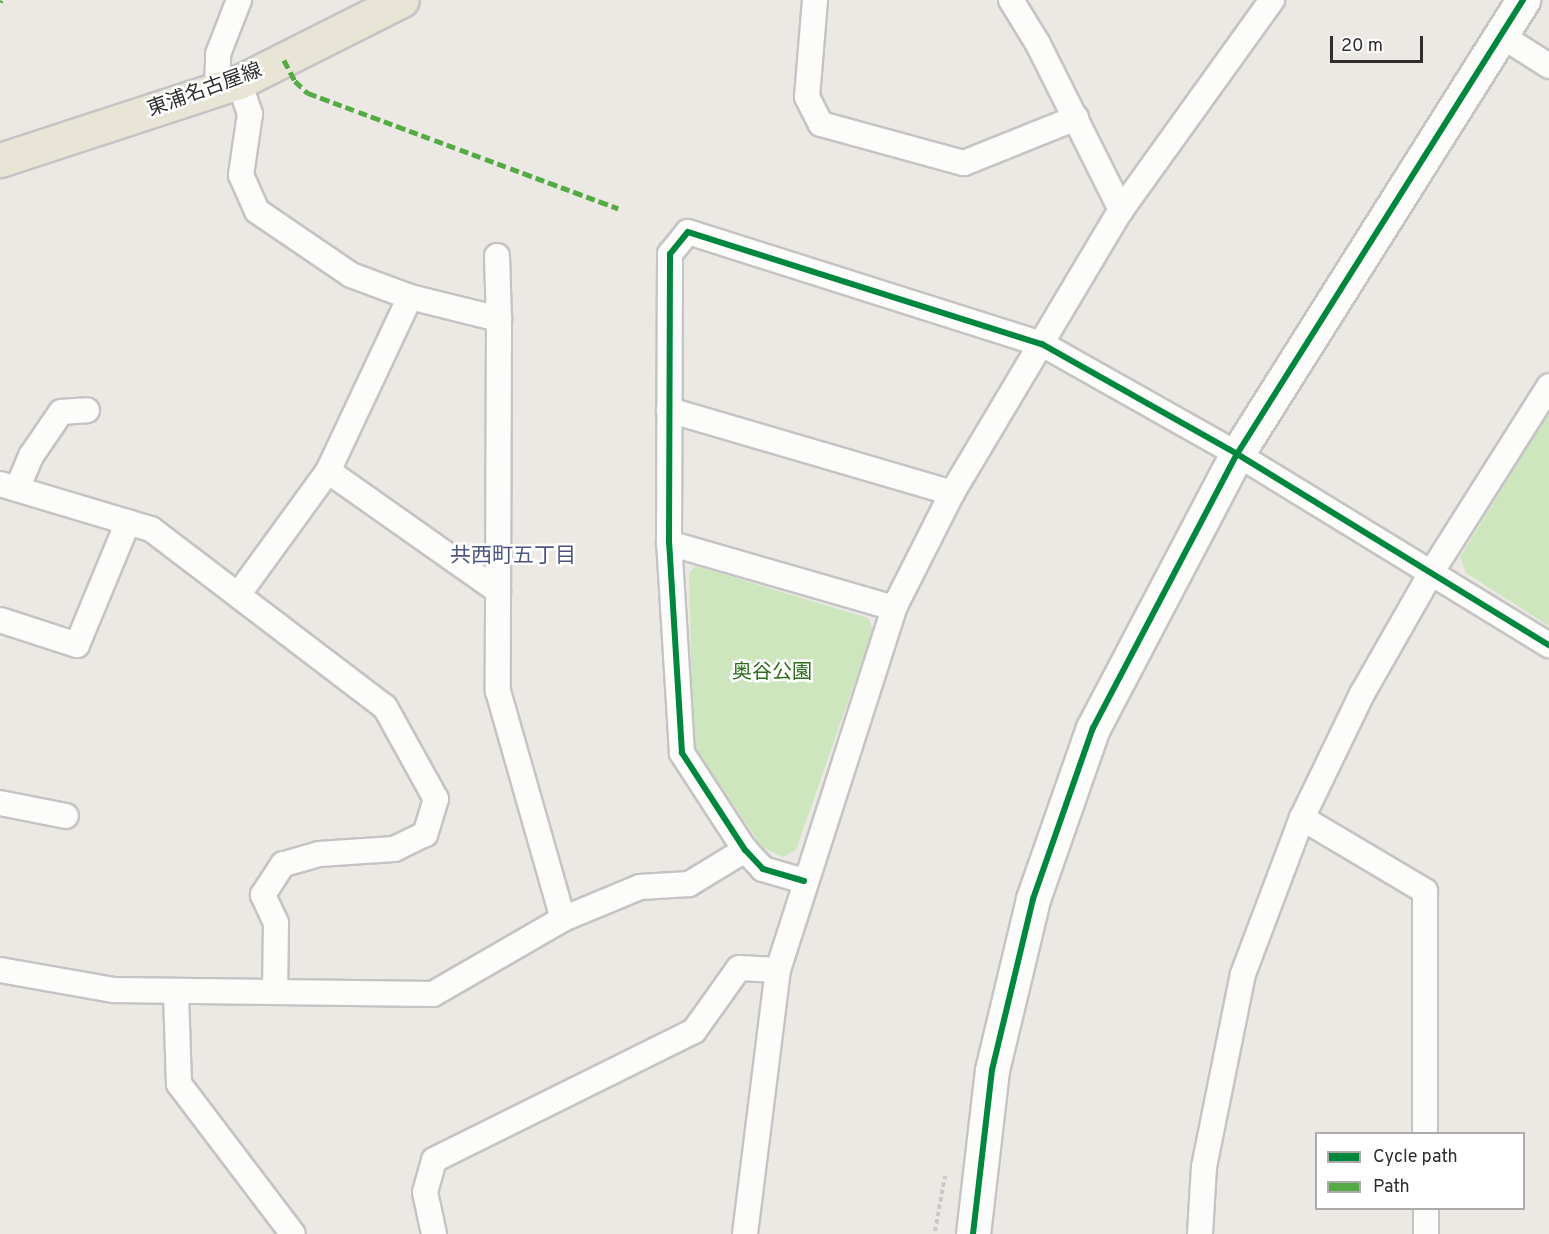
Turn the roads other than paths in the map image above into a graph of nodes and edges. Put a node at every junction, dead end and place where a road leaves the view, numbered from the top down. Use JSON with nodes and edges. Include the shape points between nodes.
{"nodes":[{"id":1,"x":239,"y":0,"type":"edge"},
{"id":2,"x":402,"y":0,"type":"edge"},
{"id":3,"x":815,"y":0,"type":"edge"},
{"id":4,"x":1011,"y":0,"type":"edge"},
{"id":5,"x":1272,"y":0,"type":"edge"},
{"id":6,"x":1523,"y":0,"type":"edge"},
{"id":7,"x":1499,"y":34,"type":"junction"},
{"id":8,"x":1549,"y":66,"type":"edge"},
{"id":9,"x":228,"y":86,"type":"junction"},
{"id":10,"x":1076,"y":118,"type":"junction"},
{"id":11,"x":0,"y":160,"type":"edge"},
{"id":12,"x":1121,"y":210,"type":"junction"},
{"id":13,"x":497,"y":256,"type":"dead end"},
{"id":14,"x":410,"y":297,"type":"junction"},
{"id":15,"x":499,"y":319,"type":"junction"},
{"id":16,"x":1042,"y":344,"type":"junction"},
{"id":17,"x":1549,"y":386,"type":"edge"},
{"id":18,"x":87,"y":410,"type":"dead end"},
{"id":19,"x":669,"y":410,"type":"junction"},
{"id":20,"x":1237,"y":454,"type":"junction"},
{"id":21,"x":328,"y":471,"type":"junction"},
{"id":22,"x":9,"y":486,"type":"edge"},
{"id":23,"x":952,"y":493,"type":"junction"},
{"id":24,"x":128,"y":522,"type":"junction"},
{"id":25,"x":669,"y":543,"type":"junction"},
{"id":26,"x":1431,"y":573,"type":"junction"},
{"id":27,"x":498,"y":591,"type":"junction"},
{"id":28,"x":238,"y":595,"type":"junction"},
{"id":29,"x":894,"y":608,"type":"junction"},
{"id":30,"x":0,"y":620,"type":"edge"},
{"id":31,"x":1549,"y":645,"type":"edge"},
{"id":32,"x":0,"y":803,"type":"edge"},
{"id":33,"x":66,"y":816,"type":"dead end"},
{"id":34,"x":1302,"y":818,"type":"junction"},
{"id":35,"x":745,"y":850,"type":"junction"},
{"id":36,"x":804,"y":881,"type":"junction"},
{"id":37,"x":563,"y":919,"type":"junction"},
{"id":38,"x":0,"y":970,"type":"edge"},
{"id":39,"x":778,"y":970,"type":"junction"},
{"id":40,"x":275,"y":992,"type":"junction"},
{"id":41,"x":176,"y":993,"type":"junction"},
{"id":42,"x":1425,"y":1132,"type":"edge"},
{"id":43,"x":1426,"y":1210,"type":"edge"},
{"id":44,"x":293,"y":1234,"type":"edge"},
{"id":45,"x":434,"y":1234,"type":"edge"},
{"id":46,"x":745,"y":1234,"type":"edge"},
{"id":47,"x":973,"y":1234,"type":"edge"},
{"id":48,"x":1200,"y":1234,"type":"edge"},
{"id":49,"x":1426,"y":1234,"type":"edge"}],
"edges":[{"from":1,"to":9,"type":"street","via":[[218,54]]},
{"from":2,"to":9,"type":"main road","name":"東浦名古屋線"},
{"from":3,"to":10,"type":"street","via":[[807,97],[820,124],[964,163]]},
{"from":4,"to":10,"type":"street"},
{"from":5,"to":12,"type":"street"},
{"from":6,"to":7,"type":"street"},
{"from":7,"to":8,"type":"street"},
{"from":7,"to":20,"type":"street"},
{"from":9,"to":11,"type":"main road","name":"東浦名古屋線"},
{"from":9,"to":14,"type":"street","via":[[250,114],[241,174],[257,211],[351,275]]},
{"from":10,"to":12,"type":"street"},
{"from":12,"to":16,"type":"street"},
{"from":13,"to":15,"type":"street"},
{"from":14,"to":15,"type":"street"},
{"from":14,"to":21,"type":"street"},
{"from":15,"to":27,"type":"street"},
{"from":16,"to":19,"type":"street","via":[[688,232],[670,254]]},
{"from":16,"to":20,"type":"street"},
{"from":16,"to":23,"type":"street"},
{"from":17,"to":26,"type":"street"},
{"from":18,"to":22,"type":"street","via":[[61,412]]},
{"from":19,"to":23,"type":"street"},
{"from":19,"to":25,"type":"street"},
{"from":20,"to":26,"type":"street"},
{"from":20,"to":47,"type":"street","via":[[1093,728],[1033,899],[992,1070]]},
{"from":21,"to":27,"type":"street"},
{"from":21,"to":28,"type":"street"},
{"from":22,"to":24,"type":"street"},
{"from":23,"to":29,"type":"street"},
{"from":24,"to":28,"type":"street","via":[[151,530]]},
{"from":24,"to":30,"type":"street","via":[[76,645]]},
{"from":25,"to":29,"type":"street"},
{"from":25,"to":35,"type":"street","via":[[682,753]]},
{"from":26,"to":31,"type":"street"},
{"from":26,"to":34,"type":"street","via":[[1362,694]]},
{"from":27,"to":37,"type":"street","via":[[498,690]]},
{"from":28,"to":40,"type":"street","via":[[385,706],[436,799],[425,834],[394,849],[319,854],[283,864],[263,895],[276,923]]},
{"from":29,"to":36,"type":"street"},
{"from":32,"to":33,"type":"street"},
{"from":34,"to":42,"type":"street","via":[[1425,891]]},
{"from":34,"to":48,"type":"street","via":[[1243,974],[1204,1167]]},
{"from":35,"to":36,"type":"street","via":[[763,869]]},
{"from":35,"to":37,"type":"street","via":[[688,884],[640,887]]},
{"from":36,"to":39,"type":"street"},
{"from":37,"to":40,"type":"street","via":[[433,994]]},
{"from":38,"to":41,"type":"street","via":[[114,990]]},
{"from":39,"to":45,"type":"street","via":[[739,968],[694,1031],[434,1160],[425,1192]]},
{"from":39,"to":46,"type":"street"},
{"from":40,"to":41,"type":"street"},
{"from":41,"to":44,"type":"street","via":[[179,1084]]},
{"from":43,"to":49,"type":"street"}]}
